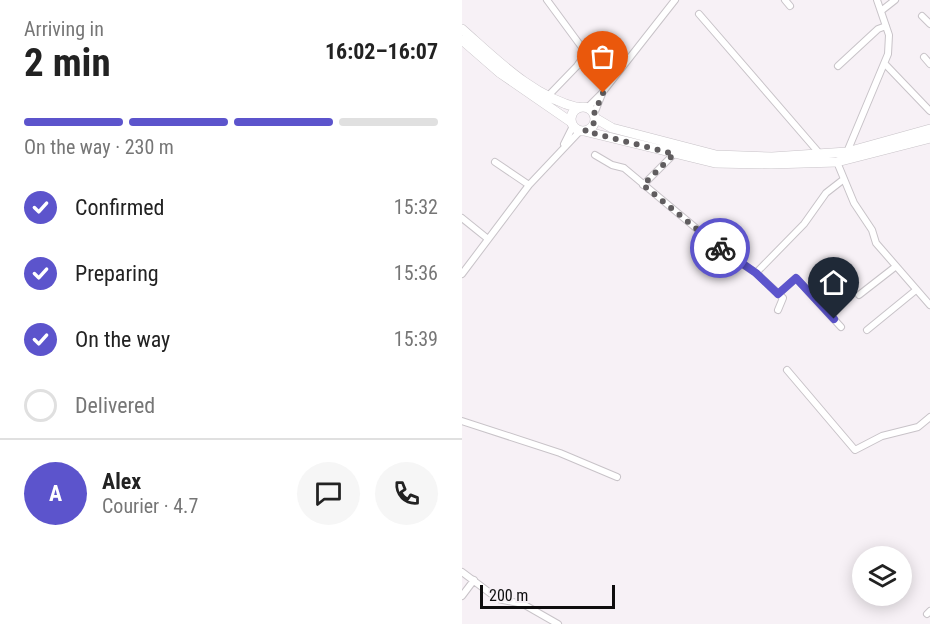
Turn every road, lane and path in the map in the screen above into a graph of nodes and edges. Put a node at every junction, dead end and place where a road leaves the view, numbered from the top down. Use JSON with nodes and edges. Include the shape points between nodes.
{"nodes":[{"id":1,"x":547,"y":0,"type":"edge"},
{"id":2,"x":674,"y":0,"type":"edge"},
{"id":3,"x":785,"y":0,"type":"edge"},
{"id":4,"x":877,"y":0,"type":"edge"},
{"id":5,"x":895,"y":0,"type":"edge"},
{"id":6,"x":790,"y":6,"type":"dead end"},
{"id":7,"x":882,"y":11,"type":"junction"},
{"id":8,"x":699,"y":14,"type":"dead end"},
{"id":9,"x":922,"y":16,"type":"dead end"},
{"id":10,"x":930,"y":24,"type":"edge"},
{"id":11,"x":886,"y":27,"type":"junction"},
{"id":12,"x":462,"y":29,"type":"edge"},
{"id":13,"x":462,"y":40,"type":"edge"},
{"id":14,"x":924,"y":57,"type":"dead end"},
{"id":15,"x":885,"y":64,"type":"junction"},
{"id":16,"x":930,"y":64,"type":"edge"},
{"id":17,"x":838,"y":66,"type":"dead end"},
{"id":18,"x":548,"y":96,"type":"junction"},
{"id":19,"x":930,"y":111,"type":"edge"},
{"id":20,"x":589,"y":112,"type":"junction"},
{"id":21,"x":577,"y":127,"type":"junction"},
{"id":22,"x":930,"y":129,"type":"edge"},
{"id":23,"x":930,"y":138,"type":"edge"},
{"id":24,"x":848,"y":152,"type":"junction"},
{"id":25,"x":674,"y":154,"type":"junction"},
{"id":26,"x":820,"y":154,"type":"junction"},
{"id":27,"x":595,"y":155,"type":"dead end"},
{"id":28,"x":495,"y":162,"type":"dead end"},
{"id":29,"x":837,"y":162,"type":"junction"},
{"id":30,"x":844,"y":178,"type":"junction"},
{"id":31,"x":530,"y":185,"type":"junction"},
{"id":32,"x":643,"y":185,"type":"junction"},
{"id":33,"x":462,"y":218,"type":"edge"},
{"id":34,"x":488,"y":239,"type":"junction"},
{"id":35,"x":896,"y":267,"type":"junction"},
{"id":36,"x":462,"y":272,"type":"edge"},
{"id":37,"x":756,"y":273,"type":"junction"},
{"id":38,"x":916,"y":290,"type":"junction"},
{"id":39,"x":778,"y":294,"type":"junction"},
{"id":40,"x":859,"y":295,"type":"dead end"},
{"id":41,"x":930,"y":305,"type":"edge"},
{"id":42,"x":777,"y":310,"type":"dead end"},
{"id":43,"x":841,"y":327,"type":"dead end"},
{"id":44,"x":867,"y":330,"type":"dead end"},
{"id":45,"x":787,"y":370,"type":"dead end"},
{"id":46,"x":930,"y":417,"type":"edge"},
{"id":47,"x":462,"y":421,"type":"edge"},
{"id":48,"x":616,"y":477,"type":"dead end"},
{"id":49,"x":462,"y":572,"type":"edge"},
{"id":50,"x":474,"y":580,"type":"junction"},
{"id":51,"x":462,"y":596,"type":"edge"},
{"id":52,"x":558,"y":624,"type":"edge"}],
"edges":[{"from":1,"to":18,"type":"street","via":[[586,53]]},
{"from":2,"to":20,"type":"street"},
{"from":3,"to":6,"type":"street"},
{"from":4,"to":7,"type":"street"},
{"from":5,"to":7,"type":"street"},
{"from":7,"to":11,"type":"street"},
{"from":8,"to":26,"type":"street"},
{"from":9,"to":10,"type":"street"},
{"from":11,"to":15,"type":"street","via":[[890,41]]},
{"from":11,"to":17,"type":"street","via":[[878,29]]},
{"from":12,"to":18,"type":"highway","via":[[505,67]]},
{"from":13,"to":21,"type":"highway","via":[[500,73]]},
{"from":14,"to":16,"type":"street"},
{"from":15,"to":19,"type":"street"},
{"from":15,"to":24,"type":"street"},
{"from":18,"to":20,"type":"highway"},
{"from":20,"to":21,"type":"highway","via":[[592,126]]},
{"from":20,"to":21,"type":"highway","via":[[572,113]]},
{"from":20,"to":26,"type":"highway","via":[[612,128],[716,154]]},
{"from":21,"to":25,"type":"highway"},
{"from":21,"to":31,"type":"street"},
{"from":22,"to":24,"type":"highway"},
{"from":23,"to":29,"type":"highway"},
{"from":24,"to":26,"type":"highway"},
{"from":25,"to":29,"type":"highway","via":[[715,163]]},
{"from":25,"to":32,"type":"street"},
{"from":27,"to":32,"type":"street","via":[[624,168]]},
{"from":28,"to":31,"type":"street"},
{"from":29,"to":30,"type":"street"},
{"from":30,"to":35,"type":"street","via":[[876,243]]},
{"from":30,"to":37,"type":"street","via":[[826,193],[804,224]]},
{"from":31,"to":34,"type":"street"},
{"from":32,"to":37,"type":"street"},
{"from":33,"to":34,"type":"street"},
{"from":34,"to":36,"type":"street"},
{"from":35,"to":38,"type":"street"},
{"from":35,"to":40,"type":"street"},
{"from":37,"to":39,"type":"street"},
{"from":38,"to":41,"type":"street"},
{"from":38,"to":44,"type":"street"},
{"from":39,"to":42,"type":"street","via":[[783,299]]},
{"from":39,"to":43,"type":"street","via":[[796,278]]},
{"from":45,"to":46,"type":"street","via":[[855,450],[882,436],[918,427]]},
{"from":47,"to":48,"type":"street","via":[[560,453]]},
{"from":49,"to":50,"type":"street"},
{"from":50,"to":51,"type":"street"},
{"from":50,"to":52,"type":"street","via":[[498,599],[523,604]]}]}
